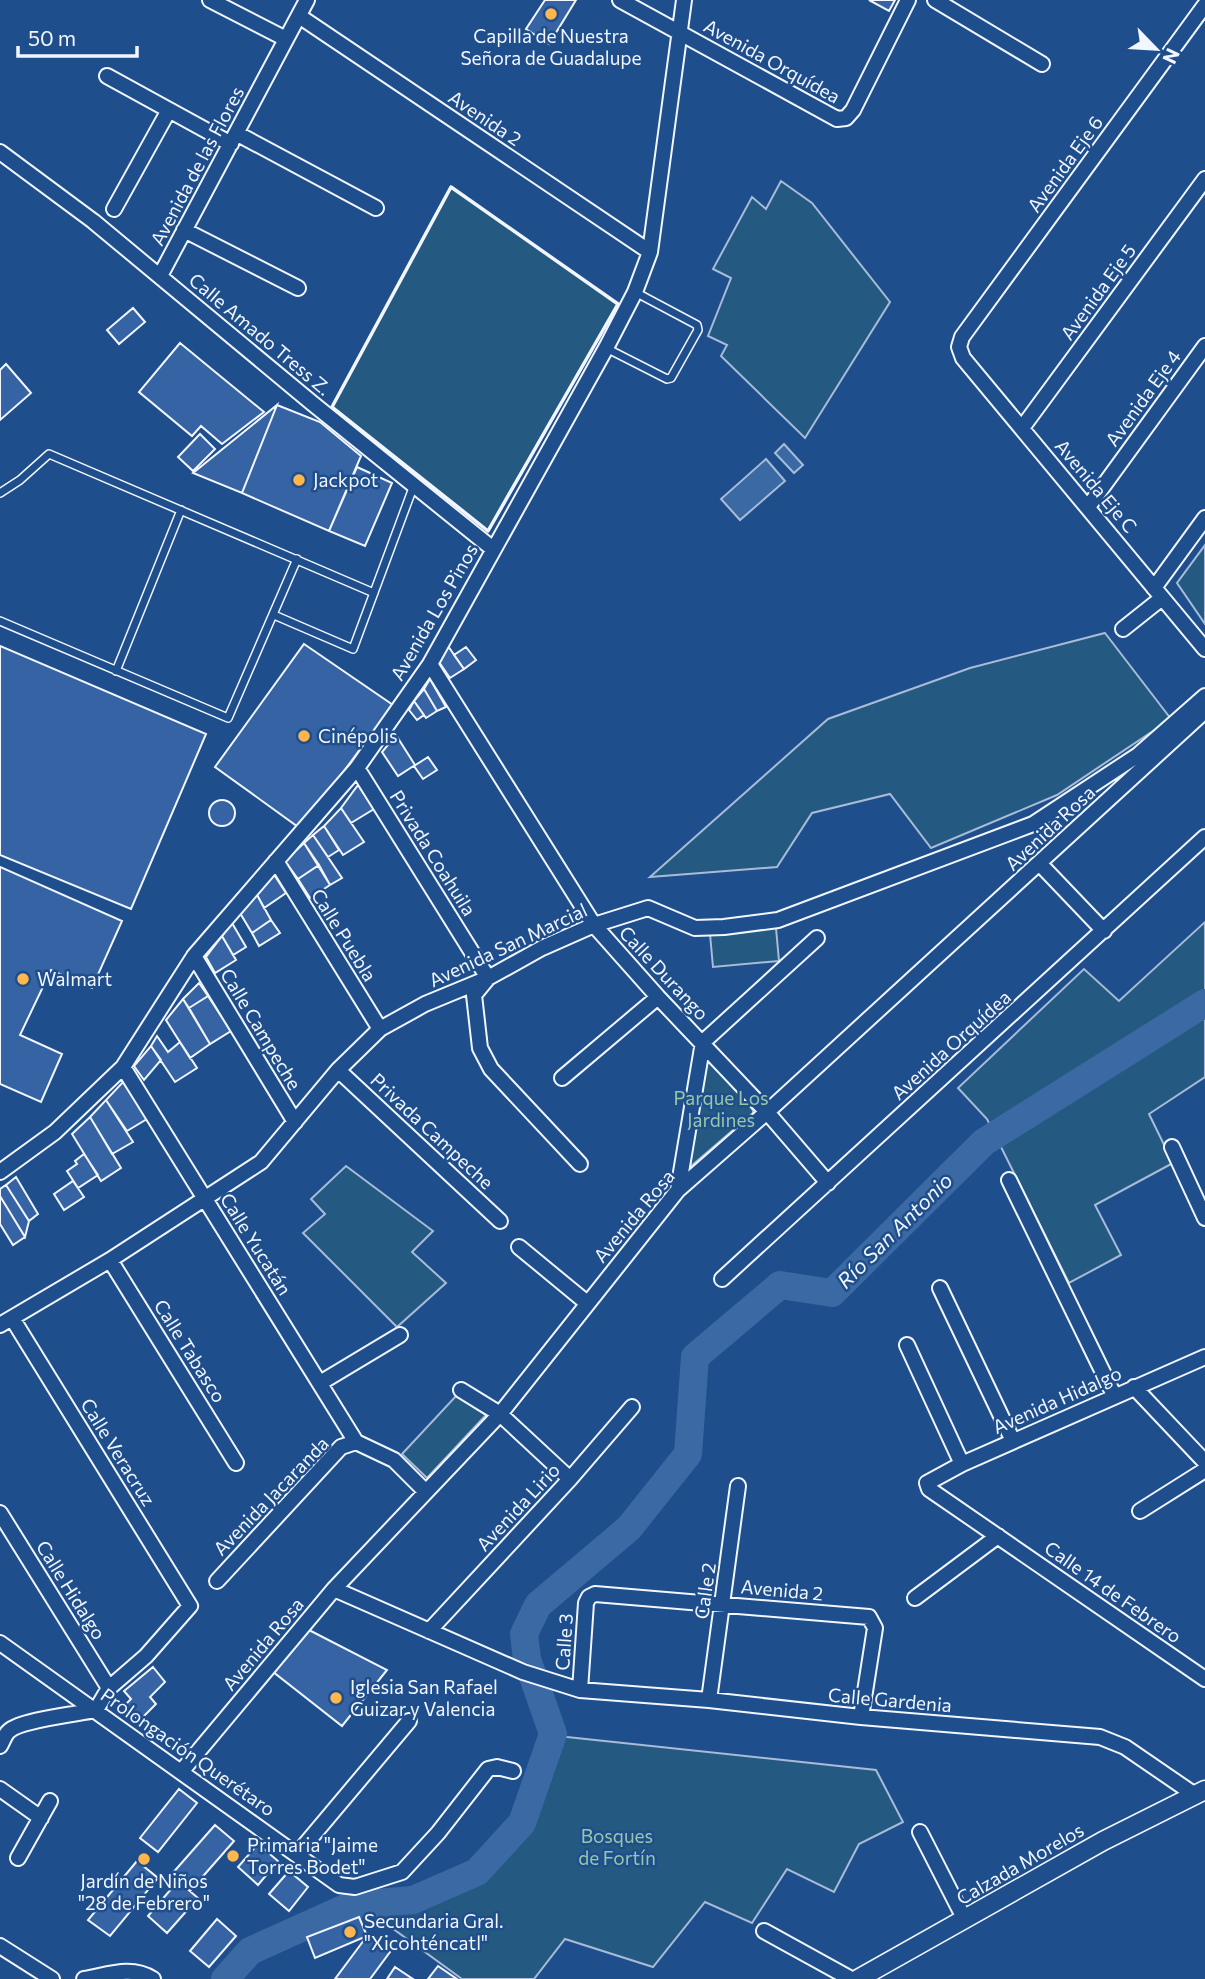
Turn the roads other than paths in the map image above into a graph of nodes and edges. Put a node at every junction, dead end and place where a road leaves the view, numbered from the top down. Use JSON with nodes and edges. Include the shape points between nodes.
{"nodes":[{"id":1,"x":210,"y":0,"type":"edge"},
{"id":2,"x":307,"y":0,"type":"edge"},
{"id":3,"x":620,"y":0,"type":"edge"},
{"id":4,"x":684,"y":0,"type":"edge"},
{"id":5,"x":908,"y":0,"type":"edge"},
{"id":6,"x":935,"y":0,"type":"edge"},
{"id":7,"x":1205,"y":5,"type":"edge"},
{"id":8,"x":299,"y":16,"type":"junction"},
{"id":9,"x":680,"y":33,"type":"junction"},
{"id":10,"x":286,"y":39,"type":"junction"},
{"id":11,"x":1042,"y":64,"type":"dead end"},
{"id":12,"x":107,"y":76,"type":"dead end"},
{"id":13,"x":169,"y":110,"type":"junction"},
{"id":14,"x":234,"y":138,"type":"junction"},
{"id":15,"x":0,"y":152,"type":"edge"},
{"id":16,"x":1205,"y":179,"type":"edge"},
{"id":17,"x":376,"y":208,"type":"dead end"},
{"id":18,"x":114,"y":209,"type":"dead end"},
{"id":19,"x":184,"y":230,"type":"junction"},
{"id":20,"x":650,"y":252,"type":"junction"},
{"id":21,"x":160,"y":276,"type":"junction"},
{"id":22,"x":298,"y":288,"type":"dead end"},
{"id":23,"x":635,"y":292,"type":"junction"},
{"id":24,"x":1205,"y":345,"type":"edge"},
{"id":25,"x":959,"y":347,"type":"joint"},
{"id":26,"x":606,"y":348,"type":"junction"},
{"id":27,"x":1022,"y":428,"type":"junction"},
{"id":28,"x":414,"y":485,"type":"junction"},
{"id":29,"x":0,"y":493,"type":"edge"},
{"id":30,"x":1088,"y":507,"type":"junction"},
{"id":31,"x":181,"y":510,"type":"junction"},
{"id":32,"x":1205,"y":518,"type":"edge"},
{"id":33,"x":493,"y":549,"type":"junction"},
{"id":34,"x":297,"y":559,"type":"junction"},
{"id":35,"x":374,"y":593,"type":"junction"},
{"id":36,"x":1158,"y":593,"type":"junction"},
{"id":37,"x":274,"y":615,"type":"junction"},
{"id":38,"x":0,"y":621,"type":"edge"},
{"id":39,"x":1123,"y":629,"type":"dead end"},
{"id":40,"x":1205,"y":649,"type":"edge"},
{"id":41,"x":430,"y":664,"type":"junction"},
{"id":42,"x":116,"y":671,"type":"junction"},
{"id":43,"x":1205,"y":696,"type":"edge"},
{"id":44,"x":1205,"y":711,"type":"edge"},
{"id":45,"x":357,"y":768,"type":"junction"},
{"id":46,"x":1205,"y":837,"type":"edge"},
{"id":47,"x":276,"y":860,"type":"junction"},
{"id":48,"x":1040,"y":864,"type":"junction"},
{"id":49,"x":594,"y":925,"type":"junction"},
{"id":50,"x":1104,"y":931,"type":"junction"},
{"id":51,"x":817,"y":938,"type":"dead end"},
{"id":52,"x":194,"y":956,"type":"junction"},
{"id":53,"x":488,"y":978,"type":"junction"},
{"id":54,"x":658,"y":997,"type":"junction"},
{"id":55,"x":380,"y":1029,"type":"junction"},
{"id":56,"x":703,"y":1042,"type":"junction"},
{"id":57,"x":123,"y":1067,"type":"junction"},
{"id":58,"x":338,"y":1070,"type":"junction"},
{"id":59,"x":562,"y":1078,"type":"dead end"},
{"id":60,"x":767,"y":1112,"type":"junction"},
{"id":61,"x":295,"y":1122,"type":"junction"},
{"id":62,"x":1172,"y":1147,"type":"dead end"},
{"id":63,"x":580,"y":1164,"type":"dead end"},
{"id":64,"x":0,"y":1172,"type":"edge"},
{"id":65,"x":1009,"y":1180,"type":"dead end"},
{"id":66,"x":828,"y":1183,"type":"junction"},
{"id":67,"x":678,"y":1190,"type":"junction"},
{"id":68,"x":205,"y":1198,"type":"junction"},
{"id":69,"x":1205,"y":1218,"type":"edge"},
{"id":70,"x":500,"y":1221,"type":"dead end"},
{"id":71,"x":519,"y":1247,"type":"dead end"},
{"id":72,"x":110,"y":1260,"type":"junction"},
{"id":73,"x":722,"y":1279,"type":"dead end"},
{"id":74,"x":940,"y":1288,"type":"dead end"},
{"id":75,"x":587,"y":1303,"type":"junction"},
{"id":76,"x":6,"y":1322,"type":"edge"},
{"id":77,"x":400,"y":1335,"type":"dead end"},
{"id":78,"x":907,"y":1345,"type":"dead end"},
{"id":79,"x":1205,"y":1357,"type":"edge"},
{"id":80,"x":320,"y":1383,"type":"junction"},
{"id":81,"x":1134,"y":1387,"type":"junction"},
{"id":82,"x":461,"y":1390,"type":"dead end"},
{"id":83,"x":1114,"y":1395,"type":"junction"},
{"id":84,"x":632,"y":1406,"type":"dead end"},
{"id":85,"x":500,"y":1414,"type":"junction"},
{"id":86,"x":1013,"y":1441,"type":"junction"},
{"id":87,"x":356,"y":1442,"type":"junction"},
{"id":88,"x":1205,"y":1462,"type":"edge"},
{"id":89,"x":236,"y":1463,"type":"dead end"},
{"id":90,"x":962,"y":1464,"type":"junction"},
{"id":91,"x":1205,"y":1470,"type":"edge"},
{"id":92,"x":570,"y":1479,"type":"junction"},
{"id":93,"x":927,"y":1483,"type":"joint"},
{"id":94,"x":738,"y":1486,"type":"dead end"},
{"id":95,"x":426,"y":1492,"type":"junction"},
{"id":96,"x":1140,"y":1511,"type":"dead end"},
{"id":97,"x":0,"y":1513,"type":"edge"},
{"id":98,"x":998,"y":1536,"type":"junction"},
{"id":99,"x":217,"y":1581,"type":"dead end"},
{"id":100,"x":334,"y":1589,"type":"junction"},
{"id":101,"x":589,"y":1597,"type":"joint"},
{"id":102,"x":915,"y":1598,"type":"dead end"},
{"id":103,"x":722,"y":1604,"type":"junction"},
{"id":104,"x":429,"y":1631,"type":"junction"},
{"id":105,"x":0,"y":1643,"type":"edge"},
{"id":106,"x":1205,"y":1679,"type":"edge"},
{"id":107,"x":108,"y":1688,"type":"junction"},
{"id":108,"x":573,"y":1688,"type":"junction"},
{"id":109,"x":709,"y":1700,"type":"junction"},
{"id":110,"x":96,"y":1710,"type":"junction"},
{"id":111,"x":861,"y":1717,"type":"junction"},
{"id":112,"x":409,"y":1721,"type":"dead end"},
{"id":113,"x":0,"y":1746,"type":"edge"},
{"id":114,"x":513,"y":1771,"type":"dead end"},
{"id":115,"x":181,"y":1772,"type":"junction"},
{"id":116,"x":0,"y":1789,"type":"edge"},
{"id":117,"x":1200,"y":1793,"type":"edge"},
{"id":118,"x":50,"y":1801,"type":"dead end"},
{"id":119,"x":41,"y":1818,"type":"junction"},
{"id":120,"x":920,"y":1832,"type":"dead end"},
{"id":121,"x":298,"y":1853,"type":"junction"},
{"id":122,"x":18,"y":1858,"type":"dead end"},
{"id":123,"x":965,"y":1920,"type":"junction"},
{"id":124,"x":764,"y":1931,"type":"dead end"},
{"id":125,"x":0,"y":1946,"type":"edge"},
{"id":126,"x":52,"y":1979,"type":"edge"},
{"id":127,"x":84,"y":1979,"type":"edge"},
{"id":128,"x":153,"y":1979,"type":"edge"},
{"id":129,"x":851,"y":1979,"type":"edge"},
{"id":130,"x":858,"y":1979,"type":"edge"}],
"edges":[{"from":1,"to":10,"type":"street"},
{"from":2,"to":8,"type":"street","name":"Avenida de las Flores"},
{"from":3,"to":9,"type":"street","name":"Avenida Orquídea"},
{"from":4,"to":9,"type":"street","name":"Avenida Los Pinos"},
{"from":5,"to":9,"type":"street","name":"Avenida Orquídea","via":[[846,118],[837,119]]},
{"from":6,"to":11,"type":"street"},
{"from":7,"to":25,"type":"street","name":"Avenida Eje 6"},
{"from":8,"to":10,"type":"street","name":"Avenida de las Flores"},
{"from":8,"to":20,"type":"street","name":"Avenida 2"},
{"from":9,"to":20,"type":"street","name":"Avenida Los Pinos"},
{"from":10,"to":14,"type":"street","name":"Avenida de las Flores"},
{"from":12,"to":13,"type":"street"},
{"from":13,"to":14,"type":"street"},
{"from":13,"to":18,"type":"street"},
{"from":14,"to":17,"type":"street"},
{"from":14,"to":19,"type":"street","name":"Avenida de las Flores"},
{"from":15,"to":21,"type":"street","name":"Calle Amado Tress Z."},
{"from":16,"to":27,"type":"street","name":"Avenida Eje 5"},
{"from":19,"to":21,"type":"street","name":"Avenida de las Flores"},
{"from":19,"to":22,"type":"street"},
{"from":20,"to":23,"type":"street","name":"Avenida Los Pinos"},
{"from":21,"to":28,"type":"street","name":"Calle Amado Tress Z."},
{"from":23,"to":26,"type":"street","name":"Avenida Los Pinos"},
{"from":23,"to":26,"type":"lane","via":[[697,325],[698,330],[667,379]]},
{"from":24,"to":30,"type":"street","name":"Avenida Eje 4"},
{"from":25,"to":27,"type":"street","name":"Avenida Eje C","via":[[963,358]]},
{"from":26,"to":33,"type":"street","name":"Avenida Los Pinos"},
{"from":27,"to":30,"type":"street","name":"Avenida Eje C"},
{"from":28,"to":33,"type":"street","name":"Calle Amado Tress Z."},
{"from":28,"to":35,"type":"lane"},
{"from":29,"to":31,"type":"lane","via":[[49,454]]},
{"from":30,"to":36,"type":"street","name":"Avenida Eje C"},
{"from":31,"to":34,"type":"lane"},
{"from":31,"to":42,"type":"lane"},
{"from":32,"to":36,"type":"street"},
{"from":33,"to":41,"type":"street","name":"Avenida Los Pinos"},
{"from":34,"to":35,"type":"lane"},
{"from":34,"to":37,"type":"lane"},
{"from":35,"to":37,"type":"lane","via":[[353,649]]},
{"from":36,"to":39,"type":"street"},
{"from":36,"to":40,"type":"street","name":"Avenida Eje C"},
{"from":37,"to":42,"type":"lane","via":[[228,718]]},
{"from":38,"to":42,"type":"lane"},
{"from":41,"to":45,"type":"street","name":"Avenida Los Pinos"},
{"from":41,"to":49,"type":"street","name":"Calle Durango"},
{"from":43,"to":49,"type":"street","name":"Avenida San Marcial","via":[[1138,755],[1033,824],[778,920],[695,928],[648,908]]},
{"from":44,"to":48,"type":"street","name":"Avenida Rosa"},
{"from":45,"to":47,"type":"street","name":"Avenida Los Pinos"},
{"from":45,"to":53,"type":"street","name":"Privada Coahuila"},
{"from":46,"to":50,"type":"street","name":"Avenida Orquídea"},
{"from":47,"to":52,"type":"street","name":"Avenida Los Pinos"},
{"from":47,"to":55,"type":"street","name":"Calle Puebla"},
{"from":48,"to":50,"type":"street"},
{"from":48,"to":60,"type":"street","name":"Avenida Rosa"},
{"from":49,"to":53,"type":"street","name":"Avenida San Marcial"},
{"from":49,"to":54,"type":"street","name":"Calle Durango"},
{"from":50,"to":66,"type":"street","name":"Avenida Orquídea"},
{"from":51,"to":56,"type":"street"},
{"from":52,"to":57,"type":"street","name":"Avenida Los Pinos"},
{"from":52,"to":61,"type":"street","name":"Calle Campeche"},
{"from":53,"to":55,"type":"street","name":"Avenida San Marcial"},
{"from":53,"to":63,"type":"street","via":[[474,995],[480,1048],[491,1069]]},
{"from":54,"to":56,"type":"street","name":"Calle Durango"},
{"from":54,"to":59,"type":"street"},
{"from":55,"to":58,"type":"street","name":"Avenida San Marcial"},
{"from":56,"to":60,"type":"street","name":"Calle Durango"},
{"from":56,"to":67,"type":"street"},
{"from":57,"to":64,"type":"street","name":"Avenida Los Pinos","via":[[55,1132]]},
{"from":57,"to":68,"type":"street","name":"Calle Yucatán"},
{"from":58,"to":61,"type":"street","name":"Avenida San Marcial"},
{"from":58,"to":70,"type":"street","name":"Privada Campeche"},
{"from":60,"to":66,"type":"street","name":"Calle Durango"},
{"from":60,"to":67,"type":"street","name":"Avenida Rosa"},
{"from":61,"to":68,"type":"street","name":"Avenida San Marcial","via":[[261,1162]]},
{"from":62,"to":69,"type":"street"},
{"from":65,"to":83,"type":"street"},
{"from":66,"to":73,"type":"street","name":"Avenida Orquídea"},
{"from":67,"to":75,"type":"street","name":"Avenida Rosa"},
{"from":68,"to":72,"type":"street","name":"Avenida San Marcial"},
{"from":68,"to":80,"type":"street","name":"Calle Yucatán"},
{"from":71,"to":75,"type":"street"},
{"from":72,"to":76,"type":"street","name":"Avenida San Marcial"},
{"from":72,"to":89,"type":"street","name":"Calle Tabasco"},
{"from":74,"to":86,"type":"street"},
{"from":75,"to":85,"type":"street","name":"Avenida Rosa"},
{"from":76,"to":107,"type":"street","name":"Calle Veracruz","via":[[190,1606],[146,1656]]},
{"from":77,"to":80,"type":"street"},
{"from":78,"to":90,"type":"street"},
{"from":79,"to":81,"type":"street","name":"Avenida Hidalgo"},
{"from":80,"to":87,"type":"street","name":"Calle Yucatán"},
{"from":81,"to":83,"type":"street","name":"Avenida Hidalgo"},
{"from":81,"to":88,"type":"street"},
{"from":82,"to":85,"type":"street"},
{"from":83,"to":86,"type":"street","name":"Avenida Hidalgo"},
{"from":84,"to":92,"type":"street","name":"Avenida Lirio"},
{"from":85,"to":92,"type":"street"},
{"from":85,"to":95,"type":"street","name":"Avenida Rosa"},
{"from":86,"to":90,"type":"street","name":"Avenida Hidalgo"},
{"from":87,"to":95,"type":"street","via":[[394,1460]]},
{"from":87,"to":99,"type":"street","name":"Avenida Jacaranda","via":[[341,1447]]},
{"from":90,"to":93,"type":"street","name":"Avenida Hidalgo"},
{"from":91,"to":96,"type":"street"},
{"from":92,"to":104,"type":"street","name":"Avenida Lirio"},
{"from":93,"to":98,"type":"street","name":"Calle 14 de Febrero","via":[[929,1489]]},
{"from":94,"to":103,"type":"street","name":"Calle 2"},
{"from":95,"to":100,"type":"street","name":"Avenida Rosa"},
{"from":97,"to":107,"type":"street","name":"Calle Hidalgo"},
{"from":98,"to":102,"type":"street"},
{"from":98,"to":106,"type":"street","name":"Calle 14 de Febrero"},
{"from":100,"to":104,"type":"street"},
{"from":100,"to":115,"type":"street","name":"Avenida Rosa"},
{"from":101,"to":103,"type":"street","name":"Avenida 2"},
{"from":101,"to":108,"type":"street","name":"Calle 3"},
{"from":103,"to":109,"type":"street","name":"Calle 2"},
{"from":103,"to":111,"type":"street","name":"Avenida 2","via":[[869,1617],[876,1628]]},
{"from":104,"to":108,"type":"street","name":"Calle Gardenia","via":[[523,1672]]},
{"from":105,"to":110,"type":"street","name":"Prolongación Querétaro"},
{"from":107,"to":110,"type":"street"},
{"from":108,"to":109,"type":"street","name":"Calle Gardenia"},
{"from":109,"to":111,"type":"street","name":"Calle Gardenia"},
{"from":110,"to":113,"type":"street","via":[[26,1721],[9,1731]]},
{"from":110,"to":115,"type":"street","name":"Prolongación Querétaro"},
{"from":111,"to":117,"type":"street","name":"Calle Gardenia","via":[[1100,1737],[1125,1746]]},
{"from":112,"to":121,"type":"street"},
{"from":114,"to":121,"type":"street","name":"Prolongación Querétaro","via":[[488,1769],[402,1872],[355,1887],[339,1885]]},
{"from":115,"to":121,"type":"street","name":"Prolongación Querétaro"},
{"from":116,"to":119,"type":"street"},
{"from":117,"to":123,"type":"street","name":"Calzada Morelos","via":[[1103,1841]]},
{"from":118,"to":119,"type":"street"},
{"from":119,"to":122,"type":"street"},
{"from":120,"to":123,"type":"street"},
{"from":123,"to":130,"type":"street","name":"Calzada Morelos"},
{"from":124,"to":129,"type":"street"},
{"from":125,"to":126,"type":"street"},
{"from":127,"to":128,"type":"street","via":[[131,1970]]}]}
